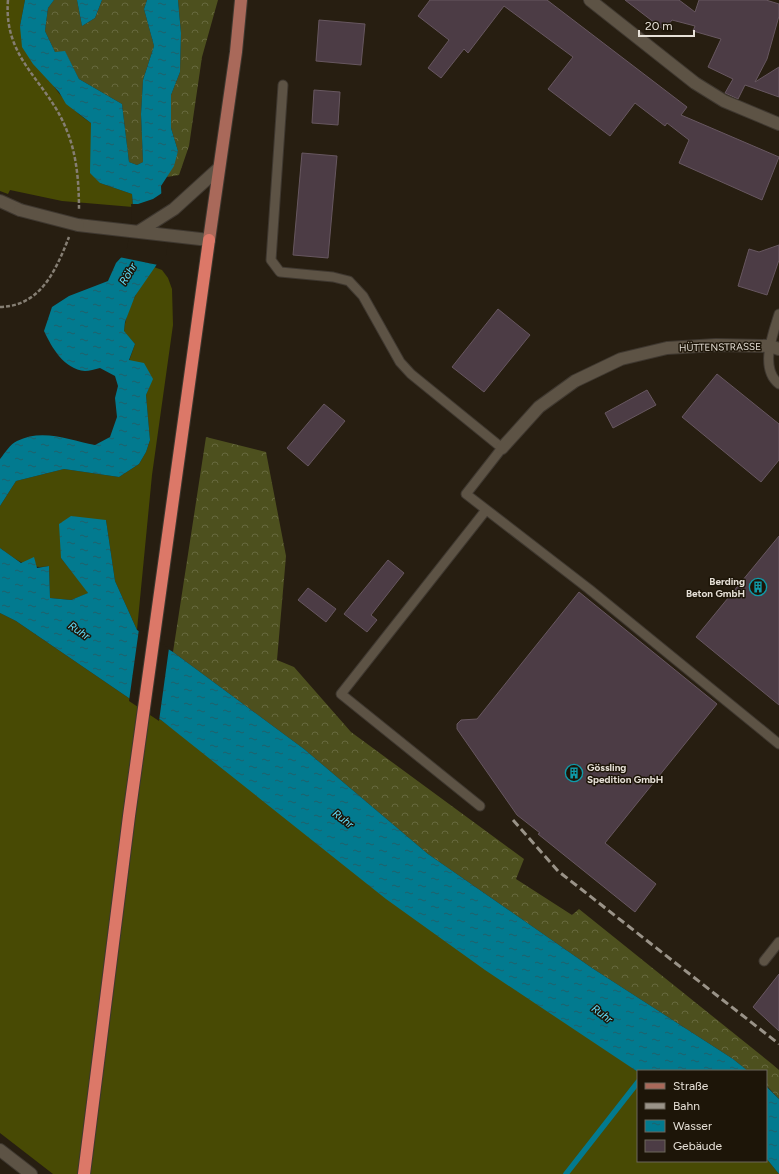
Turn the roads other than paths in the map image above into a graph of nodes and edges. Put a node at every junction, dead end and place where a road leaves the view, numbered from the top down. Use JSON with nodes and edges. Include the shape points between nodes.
{"nodes":[{"id":1,"x":241,"y":0,"type":"edge"},
{"id":2,"x":590,"y":0,"type":"edge"},
{"id":3,"x":283,"y":85,"type":"dead end"},
{"id":4,"x":779,"y":124,"type":"edge"},
{"id":5,"x":218,"y":169,"type":"junction"},
{"id":6,"x":0,"y":201,"type":"edge"},
{"id":7,"x":138,"y":232,"type":"junction"},
{"id":8,"x":209,"y":240,"type":"junction"},
{"id":9,"x":779,"y":314,"type":"edge"},
{"id":10,"x":774,"y":348,"type":"edge"},
{"id":11,"x":779,"y":384,"type":"edge"},
{"id":12,"x":502,"y":448,"type":"junction"},
{"id":13,"x":486,"y":510,"type":"junction"},
{"id":14,"x":779,"y":744,"type":"edge"},
{"id":15,"x":480,"y":806,"type":"dead end"},
{"id":16,"x":779,"y":942,"type":"edge"},
{"id":17,"x":764,"y":961,"type":"dead end"},
{"id":18,"x":0,"y":1150,"type":"edge"},
{"id":19,"x":32,"y":1174,"type":"edge"},
{"id":20,"x":84,"y":1174,"type":"edge"}],
"edges":[{"from":1,"to":5,"type":"main road","via":[[236,52]]},
{"from":2,"to":4,"type":"street","via":[[696,83],[724,101]]},
{"from":3,"to":12,"type":"lane","via":[[270,260],[280,272],[333,277],[349,282],[363,296],[400,362],[411,374]]},
{"from":5,"to":7,"type":"street","via":[[174,209]]},
{"from":5,"to":8,"type":"main road"},
{"from":6,"to":7,"type":"street","bridge":true,"via":[[20,210],[78,225]]},
{"from":7,"to":8,"type":"street"},
{"from":8,"to":20,"type":"highway","via":[[129,816]]},
{"from":9,"to":10,"type":"lane"},
{"from":10,"to":11,"type":"lane","via":[[769,368]]},
{"from":10,"to":12,"type":"street","name":"HÜTTENSTRASSE","via":[[716,345],[667,348],[621,359],[575,381],[539,407]]},
{"from":12,"to":13,"type":"lane","via":[[466,494]]},
{"from":13,"to":14,"type":"lane","via":[[589,589]]},
{"from":13,"to":15,"type":"lane","via":[[342,694]]},
{"from":16,"to":17,"type":"lane"},
{"from":18,"to":19,"type":"street"}]}
